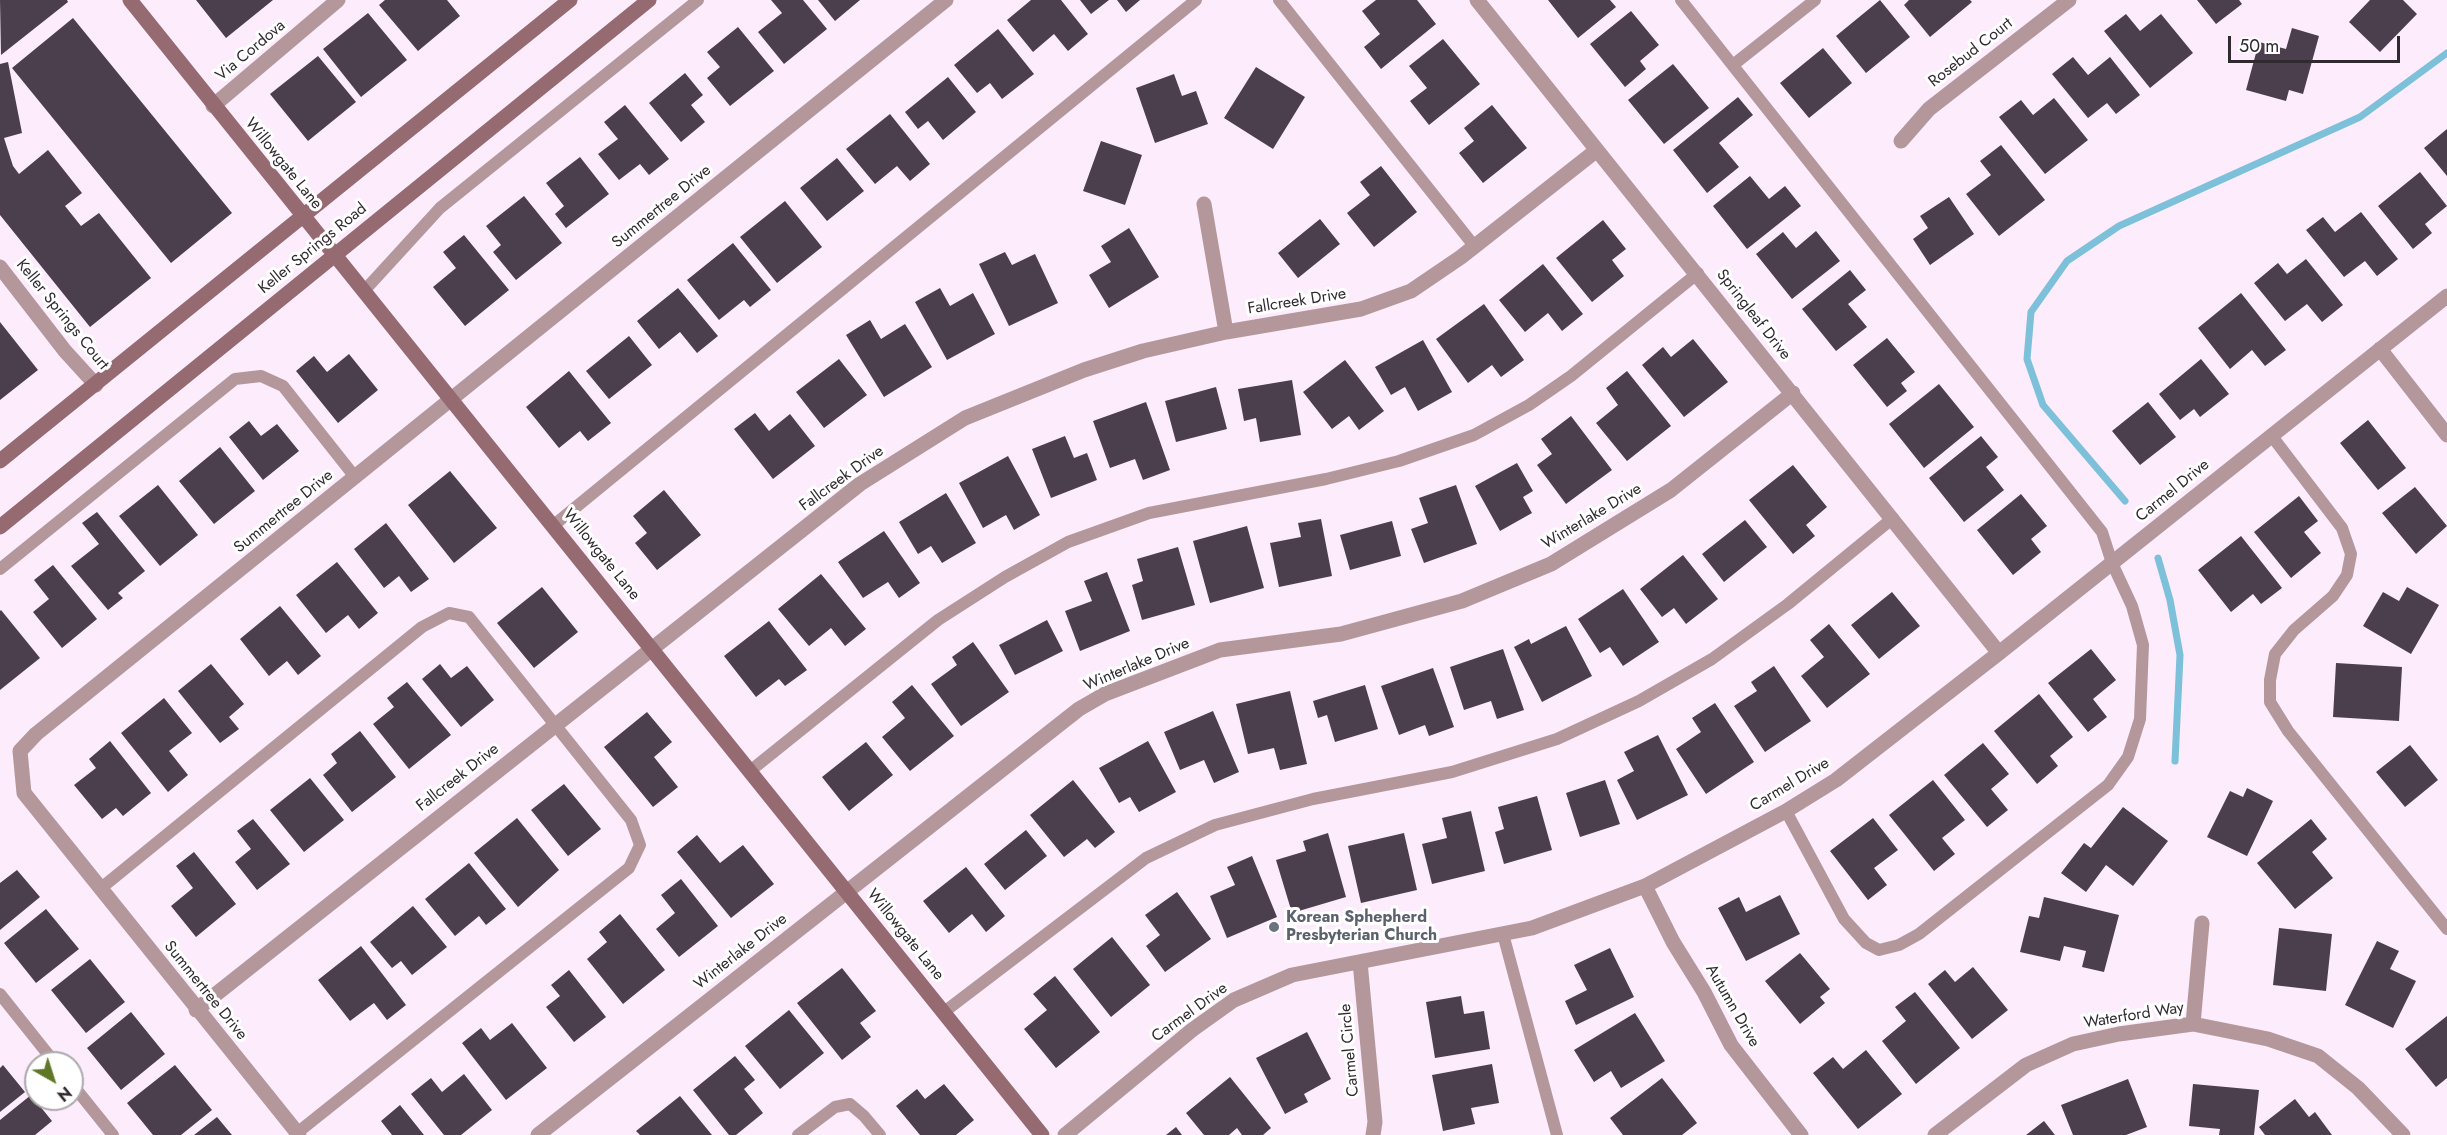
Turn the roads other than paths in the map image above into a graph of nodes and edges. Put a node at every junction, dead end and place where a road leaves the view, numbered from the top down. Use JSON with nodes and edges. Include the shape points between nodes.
{"nodes":[{"id":1,"x":130,"y":0,"type":"edge"},
{"id":2,"x":338,"y":0,"type":"edge"},
{"id":3,"x":570,"y":0,"type":"edge"},
{"id":4,"x":649,"y":0,"type":"edge"},
{"id":5,"x":698,"y":0,"type":"edge"},
{"id":6,"x":946,"y":0,"type":"edge"},
{"id":7,"x":1196,"y":0,"type":"edge"},
{"id":8,"x":1279,"y":0,"type":"edge"},
{"id":9,"x":1477,"y":0,"type":"edge"},
{"id":10,"x":1681,"y":0,"type":"edge"},
{"id":11,"x":1815,"y":0,"type":"edge"},
{"id":12,"x":2069,"y":0,"type":"edge"},
{"id":13,"x":1732,"y":65,"type":"junction"},
{"id":14,"x":213,"y":106,"type":"junction"},
{"id":15,"x":1901,"y":141,"type":"dead end"},
{"id":16,"x":1597,"y":150,"type":"junction"},
{"id":17,"x":1204,"y":204,"type":"dead end"},
{"id":18,"x":304,"y":218,"type":"junction"},
{"id":19,"x":1475,"y":247,"type":"junction"},
{"id":20,"x":334,"y":255,"type":"junction"},
{"id":21,"x":0,"y":267,"type":"edge"},
{"id":22,"x":1698,"y":273,"type":"junction"},
{"id":23,"x":364,"y":291,"type":"junction"},
{"id":24,"x":2447,"y":296,"type":"edge"},
{"id":25,"x":1226,"y":332,"type":"junction"},
{"id":26,"x":2380,"y":349,"type":"junction"},
{"id":27,"x":96,"y":385,"type":"junction"},
{"id":28,"x":1792,"y":393,"type":"junction"},
{"id":29,"x":453,"y":400,"type":"junction"},
{"id":30,"x":2271,"y":435,"type":"junction"},
{"id":31,"x":2447,"y":435,"type":"edge"},
{"id":32,"x":0,"y":461,"type":"edge"},
{"id":33,"x":355,"y":477,"type":"junction"},
{"id":34,"x":1893,"y":518,"type":"junction"},
{"id":35,"x":554,"y":525,"type":"junction"},
{"id":36,"x":0,"y":527,"type":"edge"},
{"id":37,"x":2112,"y":563,"type":"junction"},
{"id":38,"x":0,"y":569,"type":"edge"},
{"id":39,"x":652,"y":648,"type":"junction"},
{"id":40,"x":2000,"y":653,"type":"junction"},
{"id":41,"x":555,"y":725,"type":"junction"},
{"id":42,"x":750,"y":771,"type":"junction"},
{"id":43,"x":1786,"y":812,"type":"junction"},
{"id":44,"x":1645,"y":886,"type":"junction"},
{"id":45,"x":100,"y":889,"type":"junction"},
{"id":46,"x":848,"y":892,"type":"junction"},
{"id":47,"x":2202,"y":922,"type":"dead end"},
{"id":48,"x":2447,"y":929,"type":"edge"},
{"id":49,"x":1503,"y":934,"type":"junction"},
{"id":50,"x":1360,"y":962,"type":"junction"},
{"id":51,"x":0,"y":994,"type":"edge"},
{"id":52,"x":196,"y":1010,"type":"junction"},
{"id":53,"x":944,"y":1012,"type":"junction"},
{"id":54,"x":2193,"y":1024,"type":"junction"},
{"id":55,"x":45,"y":1051,"type":"edge"},
{"id":56,"x":84,"y":1099,"type":"edge"},
{"id":57,"x":298,"y":1134,"type":"edge"},
{"id":58,"x":113,"y":1135,"type":"edge"},
{"id":59,"x":538,"y":1135,"type":"edge"},
{"id":60,"x":798,"y":1135,"type":"edge"},
{"id":61,"x":880,"y":1135,"type":"edge"},
{"id":62,"x":1042,"y":1135,"type":"edge"},
{"id":63,"x":1065,"y":1135,"type":"edge"},
{"id":64,"x":1373,"y":1135,"type":"edge"},
{"id":65,"x":1557,"y":1135,"type":"edge"},
{"id":66,"x":1801,"y":1135,"type":"edge"},
{"id":67,"x":1935,"y":1135,"type":"edge"},
{"id":68,"x":2403,"y":1135,"type":"edge"}],
"edges":[{"from":1,"to":14,"type":"main road","name":"Willowgate Lane"},
{"from":2,"to":14,"type":"street","name":"Via Cordova"},
{"from":3,"to":18,"type":"main road","name":"Keller Springs Road"},
{"from":4,"to":20,"type":"main road","name":"Keller Springs Road"},
{"from":5,"to":23,"type":"lane","via":[[440,208]]},
{"from":6,"to":29,"type":"street","name":"Summertree Drive"},
{"from":7,"to":35,"type":"lane"},
{"from":8,"to":19,"type":"lane"},
{"from":9,"to":16,"type":"street","name":"Springleaf Drive"},
{"from":10,"to":13,"type":"lane"},
{"from":11,"to":13,"type":"lane"},
{"from":12,"to":15,"type":"street","name":"Rosebud Court","via":[[1929,109]]},
{"from":13,"to":37,"type":"lane","via":[[2102,532]]},
{"from":14,"to":18,"type":"main road","name":"Willowgate Lane"},
{"from":16,"to":19,"type":"street","name":"Fallcreek Drive"},
{"from":16,"to":22,"type":"street","name":"Springleaf Drive"},
{"from":17,"to":25,"type":"street"},
{"from":18,"to":20,"type":"main road","name":"Willowgate Lane"},
{"from":18,"to":27,"type":"main road","name":"Keller Springs Road"},
{"from":19,"to":25,"type":"street","name":"Fallcreek Drive","via":[[1411,291],[1361,309]]},
{"from":20,"to":23,"type":"main road","name":"Willowgate Lane"},
{"from":20,"to":36,"type":"main road","name":"Keller Springs Road"},
{"from":21,"to":27,"type":"street","name":"Keller Springs Court"},
{"from":22,"to":28,"type":"street","name":"Springleaf Drive"},
{"from":22,"to":42,"type":"lane","via":[[1571,376],[1474,435],[1399,461],[1326,480],[1149,513],[1068,542],[938,620]]},
{"from":23,"to":29,"type":"main road","name":"Willowgate Lane"},
{"from":24,"to":26,"type":"street","name":"Carmel Drive"},
{"from":25,"to":39,"type":"street","name":"Fallcreek Drive","via":[[1143,351],[965,418],[860,484]]},
{"from":26,"to":30,"type":"street","name":"Carmel Drive"},
{"from":26,"to":31,"type":"street"},
{"from":27,"to":32,"type":"main road","name":"Keller Springs Road"},
{"from":28,"to":34,"type":"street","name":"Springleaf Drive"},
{"from":28,"to":46,"type":"street","name":"Winterlake Drive","via":[[1671,490],[1551,564],[1462,601],[1341,634],[1220,650],[1105,694],[1079,710]]},
{"from":29,"to":33,"type":"street","name":"Summertree Drive"},
{"from":29,"to":35,"type":"main road","name":"Willowgate Lane"},
{"from":30,"to":37,"type":"street","name":"Carmel Drive"},
{"from":30,"to":48,"type":"lane","via":[[2342,528],[2351,554],[2347,575],[2333,596],[2294,630],[2276,654],[2270,702],[2288,731]]},
{"from":33,"to":38,"type":"lane","via":[[283,386],[261,376],[235,379]]},
{"from":33,"to":45,"type":"street","name":"Summertree Drive","via":[[36,734],[20,752],[24,794]]},
{"from":34,"to":40,"type":"street","name":"Springleaf Drive"},
{"from":34,"to":53,"type":"lane","via":[[1713,659],[1639,701],[1557,739],[1452,772],[1313,799],[1215,825],[1146,858]]},
{"from":35,"to":39,"type":"main road","name":"Willowgate Lane"},
{"from":37,"to":40,"type":"street","name":"Carmel Drive"},
{"from":37,"to":43,"type":"lane","via":[[2132,606],[2143,645],[2140,719],[2128,757],[2108,785],[1919,934],[1879,950],[1866,944],[1844,919]]},
{"from":39,"to":41,"type":"street","name":"Fallcreek Drive"},
{"from":39,"to":42,"type":"main road","name":"Willowgate Lane"},
{"from":40,"to":43,"type":"street","name":"Carmel Drive","via":[[1836,780]]},
{"from":41,"to":45,"type":"lane","via":[[469,617],[449,613],[422,627]]},
{"from":41,"to":52,"type":"street","name":"Fallcreek Drive"},
{"from":41,"to":57,"type":"lane","via":[[630,820],[640,845],[629,868]]},
{"from":42,"to":46,"type":"main road","name":"Willowgate Lane"},
{"from":43,"to":44,"type":"street","name":"Carmel Drive"},
{"from":44,"to":49,"type":"street","name":"Carmel Drive","via":[[1532,928]]},
{"from":44,"to":66,"type":"street","name":"Autumn Drive","via":[[1731,1045]]},
{"from":45,"to":52,"type":"street","name":"Summertree Drive"},
{"from":46,"to":53,"type":"main road","name":"Willowgate Lane"},
{"from":46,"to":59,"type":"street","name":"Winterlake Drive"},
{"from":47,"to":54,"type":"street"},
{"from":49,"to":50,"type":"street","name":"Carmel Drive"},
{"from":49,"to":65,"type":"lane"},
{"from":50,"to":63,"type":"street","name":"Carmel Drive","via":[[1292,975],[1234,1000]]},
{"from":50,"to":64,"type":"street","name":"Carmel Circle"},
{"from":51,"to":55,"type":"lane"},
{"from":52,"to":57,"type":"street","name":"Summertree Drive"},
{"from":53,"to":62,"type":"main road","name":"Willowgate Lane"},
{"from":54,"to":67,"type":"street","name":"Waterford Way","via":[[2073,1044],[2026,1065]]},
{"from":54,"to":68,"type":"street","name":"Waterford Way","via":[[2268,1039],[2318,1056],[2358,1088]]},
{"from":56,"to":58,"type":"lane"},
{"from":60,"to":61,"type":"lane","via":[[835,1107],[850,1104]]}]}
